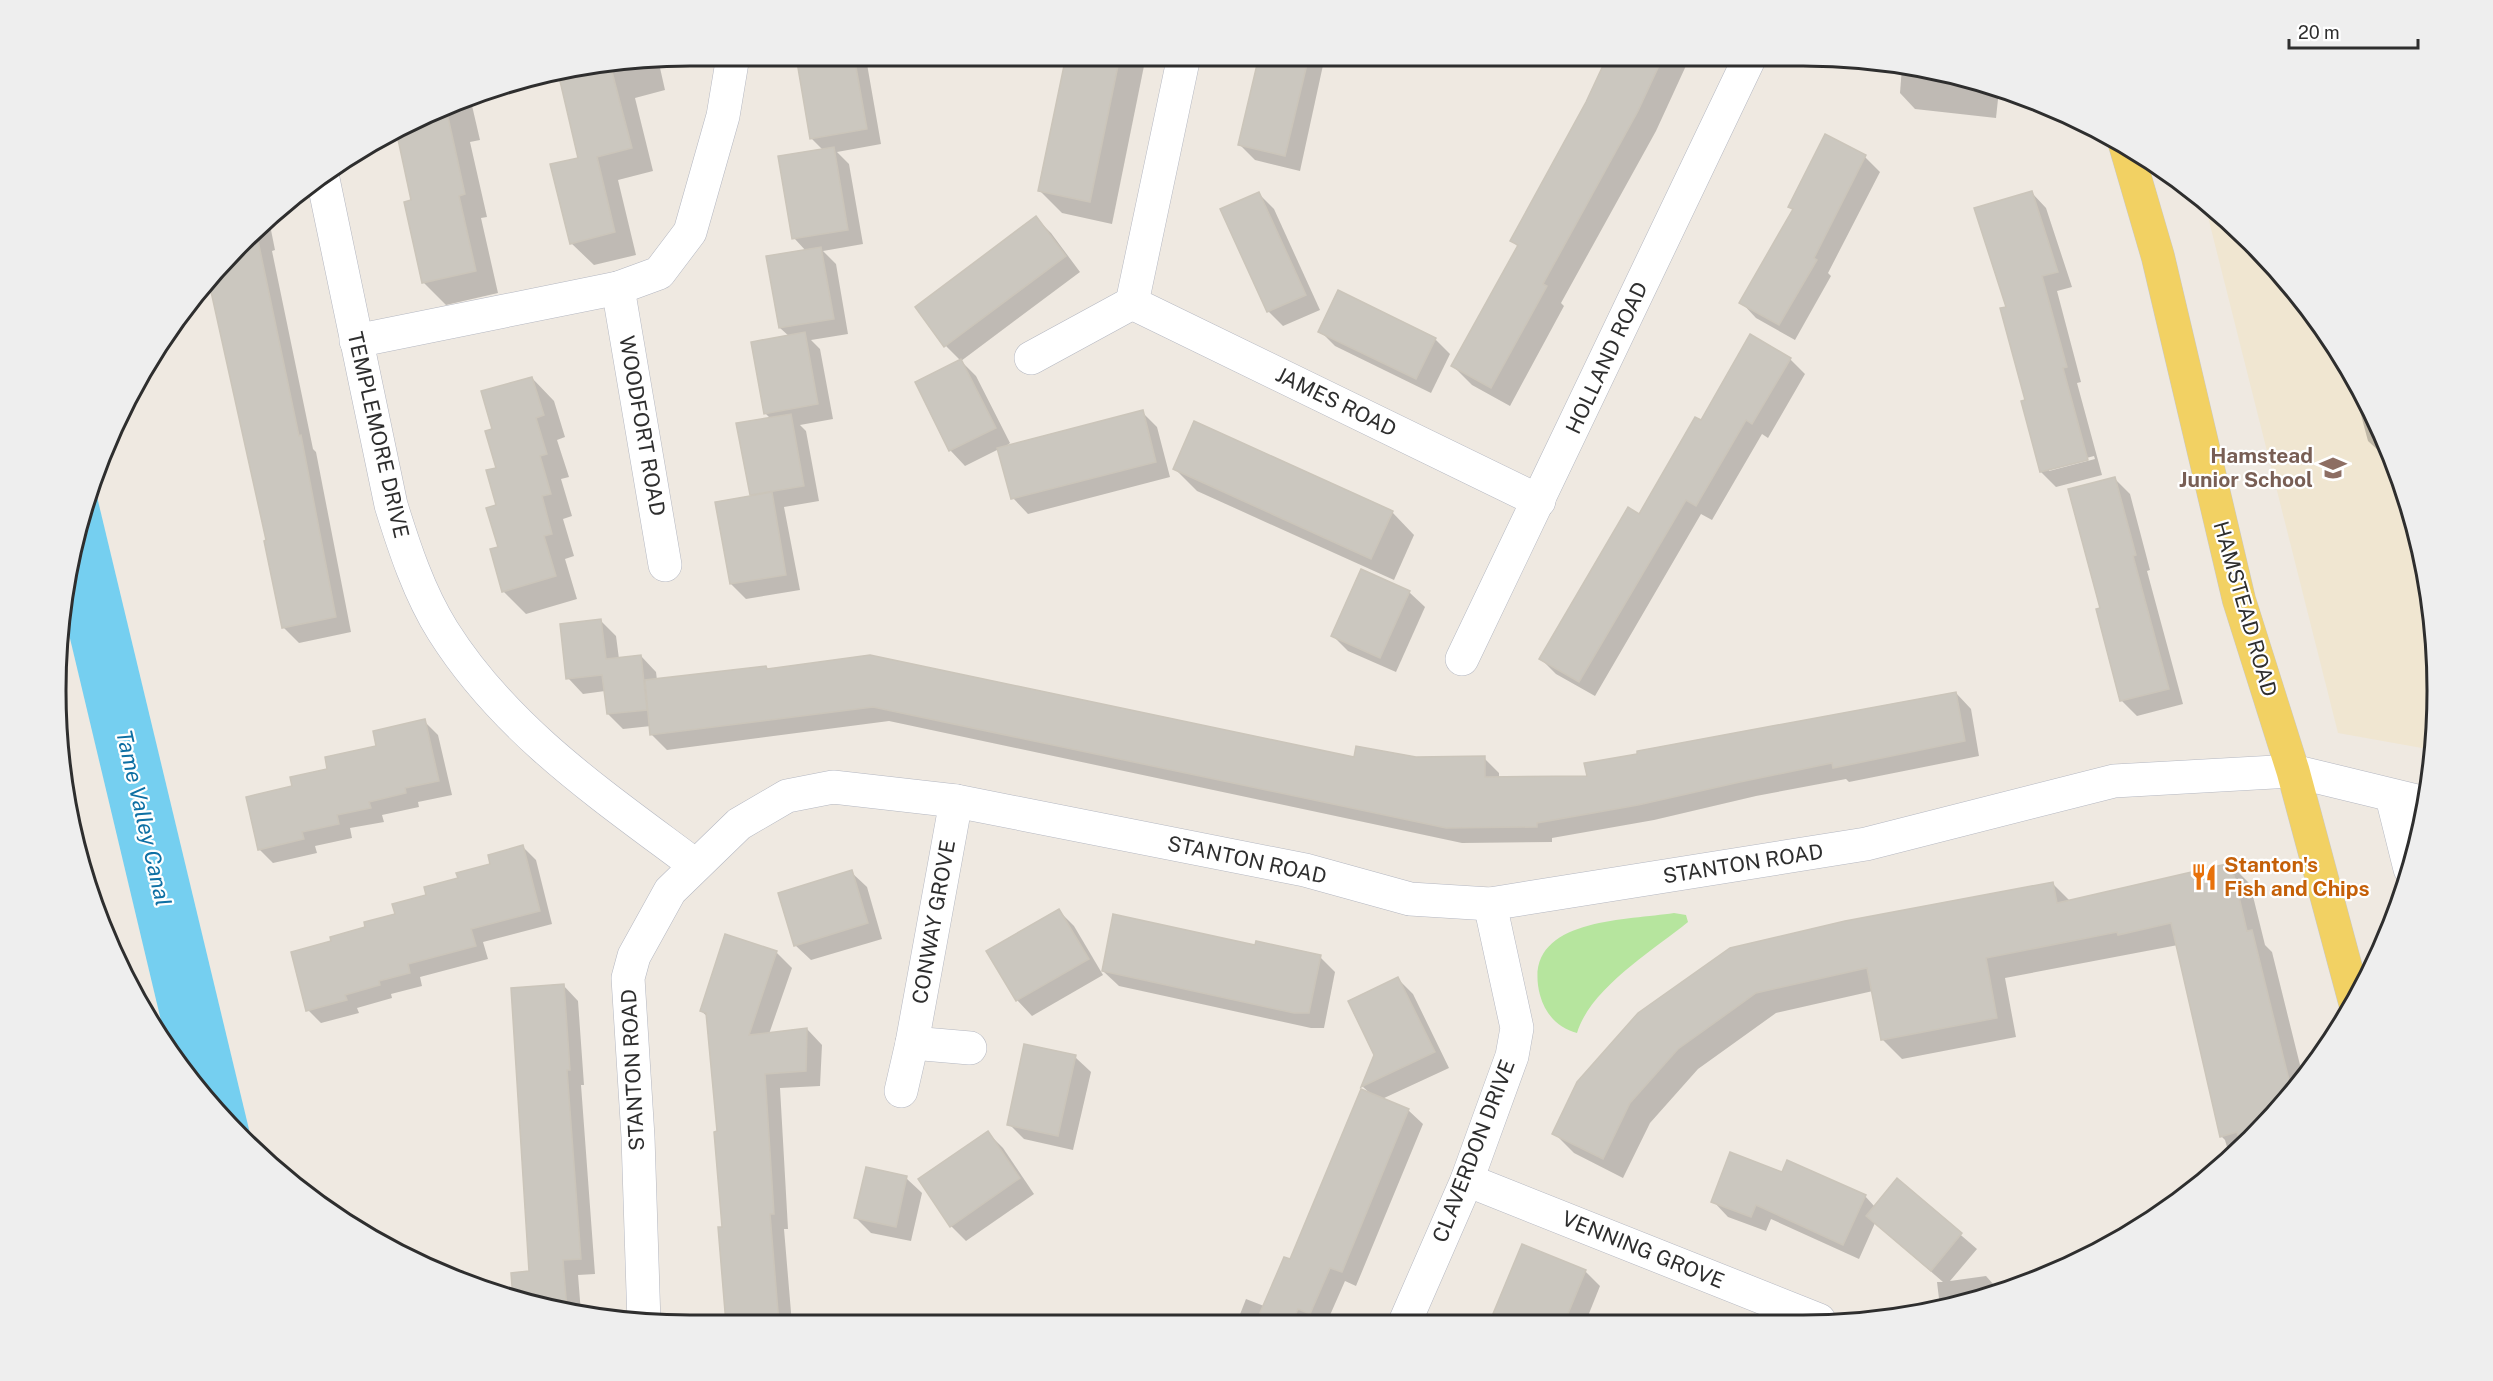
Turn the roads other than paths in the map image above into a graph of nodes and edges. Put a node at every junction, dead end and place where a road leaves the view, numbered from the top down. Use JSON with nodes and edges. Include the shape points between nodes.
{"nodes":[{"id":1,"x":731,"y":66,"type":"edge"},
{"id":2,"x":1182,"y":66,"type":"edge"},
{"id":3,"x":1746,"y":66,"type":"edge"},
{"id":4,"x":2129,"y":159,"type":"edge"},
{"id":5,"x":324,"y":185,"type":"edge"},
{"id":6,"x":618,"y":288,"type":"junction"},
{"id":7,"x":1132,"y":303,"type":"junction"},
{"id":8,"x":356,"y":340,"type":"junction"},
{"id":9,"x":1031,"y":358,"type":"dead end"},
{"id":10,"x":1539,"y":501,"type":"junction"},
{"id":11,"x":665,"y":565,"type":"dead end"},
{"id":12,"x":1462,"y":659,"type":"dead end"},
{"id":13,"x":2293,"y":771,"type":"junction"},
{"id":14,"x":2392,"y":798,"type":"junction"},
{"id":15,"x":956,"y":801,"type":"junction"},
{"id":16,"x":2417,"y":802,"type":"edge"},
{"id":17,"x":2406,"y":853,"type":"edge"},
{"id":18,"x":695,"y":865,"type":"junction"},
{"id":19,"x":1490,"y":904,"type":"junction"},
{"id":20,"x":2351,"y":988,"type":"edge"},
{"id":21,"x":912,"y":1043,"type":"junction"},
{"id":22,"x":970,"y":1048,"type":"dead end"},
{"id":23,"x":901,"y":1091,"type":"dead end"},
{"id":24,"x":1467,"y":1180,"type":"junction"},
{"id":25,"x":644,"y":1313,"type":"edge"},
{"id":26,"x":1408,"y":1315,"type":"edge"},
{"id":27,"x":1806,"y":1315,"type":"edge"}],
"edges":[{"from":1,"to":6,"type":"street","via":[[723,116],[690,232],[659,273]]},
{"from":2,"to":7,"type":"street"},
{"from":3,"to":10,"type":"street","name":"HOLLAND ROAD"},
{"from":4,"to":13,"type":"main road","name":"HAMSTEAD ROAD","via":[[2158,257],[2239,600]]},
{"from":5,"to":8,"type":"street","name":"TEMPLEMORE DRIVE"},
{"from":6,"to":8,"type":"street"},
{"from":6,"to":11,"type":"street","name":"WOODFORT ROAD"},
{"from":7,"to":9,"type":"street"},
{"from":7,"to":10,"type":"street","name":"JAMES ROAD"},
{"from":8,"to":18,"type":"street","name":"TEMPLEMORE DRIVE","via":[[391,505],[406,553],[442,630],[489,693],[535,742]]},
{"from":10,"to":12,"type":"street","name":"HOLLAND ROAD"},
{"from":13,"to":14,"type":"street","name":"STANTON ROAD"},
{"from":13,"to":19,"type":"street","name":"STANTON ROAD","via":[[2114,781],[1866,844]]},
{"from":13,"to":20,"type":"main road","name":"HAMSTEAD ROAD"},
{"from":14,"to":16,"type":"street","name":"STANTON ROAD"},
{"from":14,"to":17,"type":"street"},
{"from":15,"to":18,"type":"street","name":"STANTON ROAD","via":[[833,787],[787,796],[739,824]]},
{"from":15,"to":19,"type":"street","name":"STANTON ROAD","via":[[1305,870],[1410,899]]},
{"from":15,"to":21,"type":"street","name":"CONWAY GROVE"},
{"from":18,"to":25,"type":"street","name":"STANTON ROAD","via":[[670,891],[651,921],[628,978]]},
{"from":19,"to":24,"type":"street","name":"CLAVERDON DRIVE","via":[[1516,1028],[1512,1056]]},
{"from":21,"to":22,"type":"street"},
{"from":21,"to":23,"type":"street","name":"CONWAY GROVE"},
{"from":24,"to":26,"type":"street","name":"CLAVERDON DRIVE"},
{"from":24,"to":27,"type":"street","name":"VENNING GROVE"}]}
